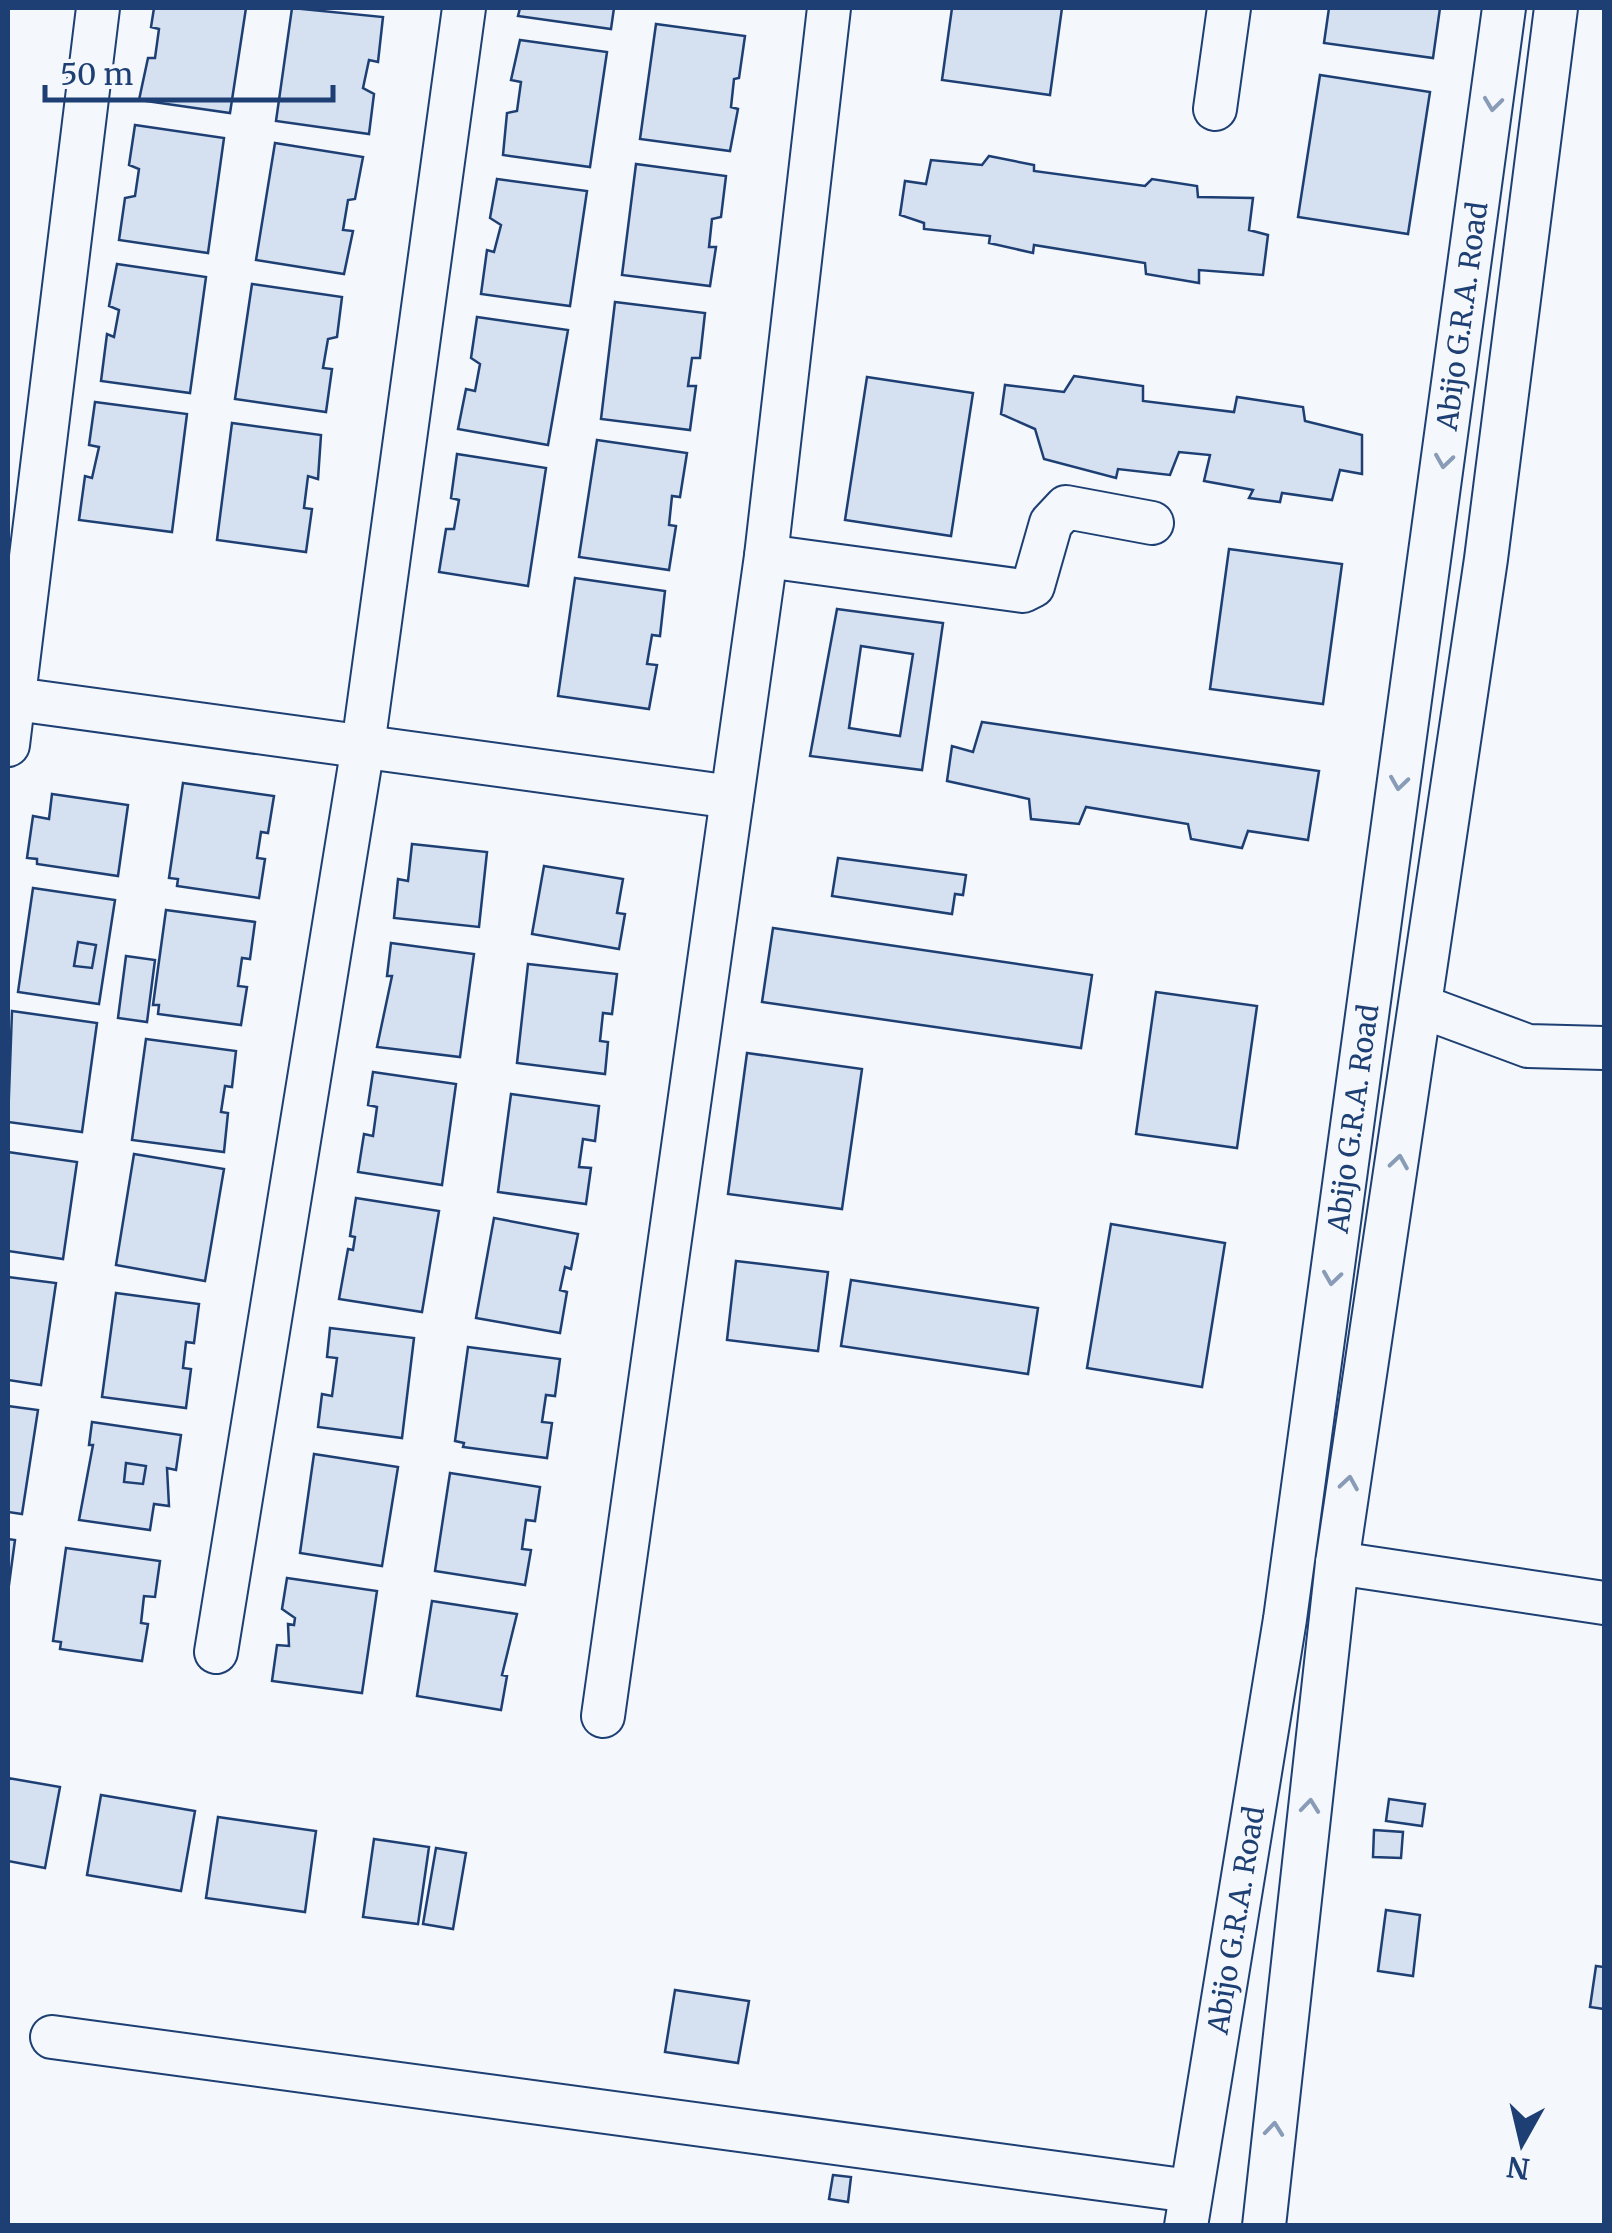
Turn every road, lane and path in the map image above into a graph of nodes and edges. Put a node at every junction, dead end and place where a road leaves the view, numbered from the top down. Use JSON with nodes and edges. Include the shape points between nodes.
{"nodes":[{"id":1,"x":98,"y":8,"type":"edge"},
{"id":2,"x":464,"y":8,"type":"edge"},
{"id":3,"x":829,"y":8,"type":"edge"},
{"id":4,"x":1228,"y":8,"type":"edge"},
{"id":5,"x":1504,"y":8,"type":"edge"},
{"id":6,"x":1556,"y":8,"type":"edge"},
{"id":7,"x":1215,"y":109,"type":"dead end"},
{"id":8,"x":1152,"y":523,"type":"dead end"},
{"id":9,"x":766,"y":556,"type":"junction"},
{"id":10,"x":12,"y":699,"type":"edge"},
{"id":11,"x":8,"y":745,"type":"edge"},
{"id":12,"x":363,"y":746,"type":"junction"},
{"id":13,"x":732,"y":798,"type":"junction"},
{"id":14,"x":1422,"y":1007,"type":"junction"},
{"id":15,"x":1604,"y":1048,"type":"edge"},
{"id":16,"x":1336,"y":1563,"type":"junction"},
{"id":17,"x":1604,"y":1603,"type":"edge"},
{"id":18,"x":216,"y":1652,"type":"dead end"},
{"id":19,"x":603,"y":1716,"type":"dead end"},
{"id":20,"x":52,"y":2036,"type":"dead end"},
{"id":21,"x":1188,"y":2208,"type":"edge"},
{"id":22,"x":1264,"y":2226,"type":"edge"}],
"edges":[{"from":1,"to":10,"type":"street"},
{"from":2,"to":12,"type":"street"},
{"from":3,"to":9,"type":"street"},
{"from":4,"to":7,"type":"street"},
{"from":5,"to":21,"type":"street","name":"Abijo G.R.A. Road","one_way":true,"via":[[1285,1619]]},
{"from":6,"to":14,"type":"street","name":"Abijo G.R.A. Road"},
{"from":8,"to":9,"type":"street","via":[[1066,506],[1051,523],[1033,586],[1023,591]]},
{"from":9,"to":13,"type":"street"},
{"from":10,"to":11,"type":"street"},
{"from":10,"to":12,"type":"street"},
{"from":12,"to":13,"type":"street"},
{"from":12,"to":18,"type":"street"},
{"from":13,"to":19,"type":"street"},
{"from":14,"to":15,"type":"street","via":[[1528,1046]]},
{"from":16,"to":14,"type":"street","name":"Abijo G.R.A. Road","one_way":true},
{"from":16,"to":17,"type":"street"},
{"from":22,"to":16,"type":"street","name":"Abijo G.R.A. Road","one_way":true},
{"from":20,"to":21,"type":"street"}]}
